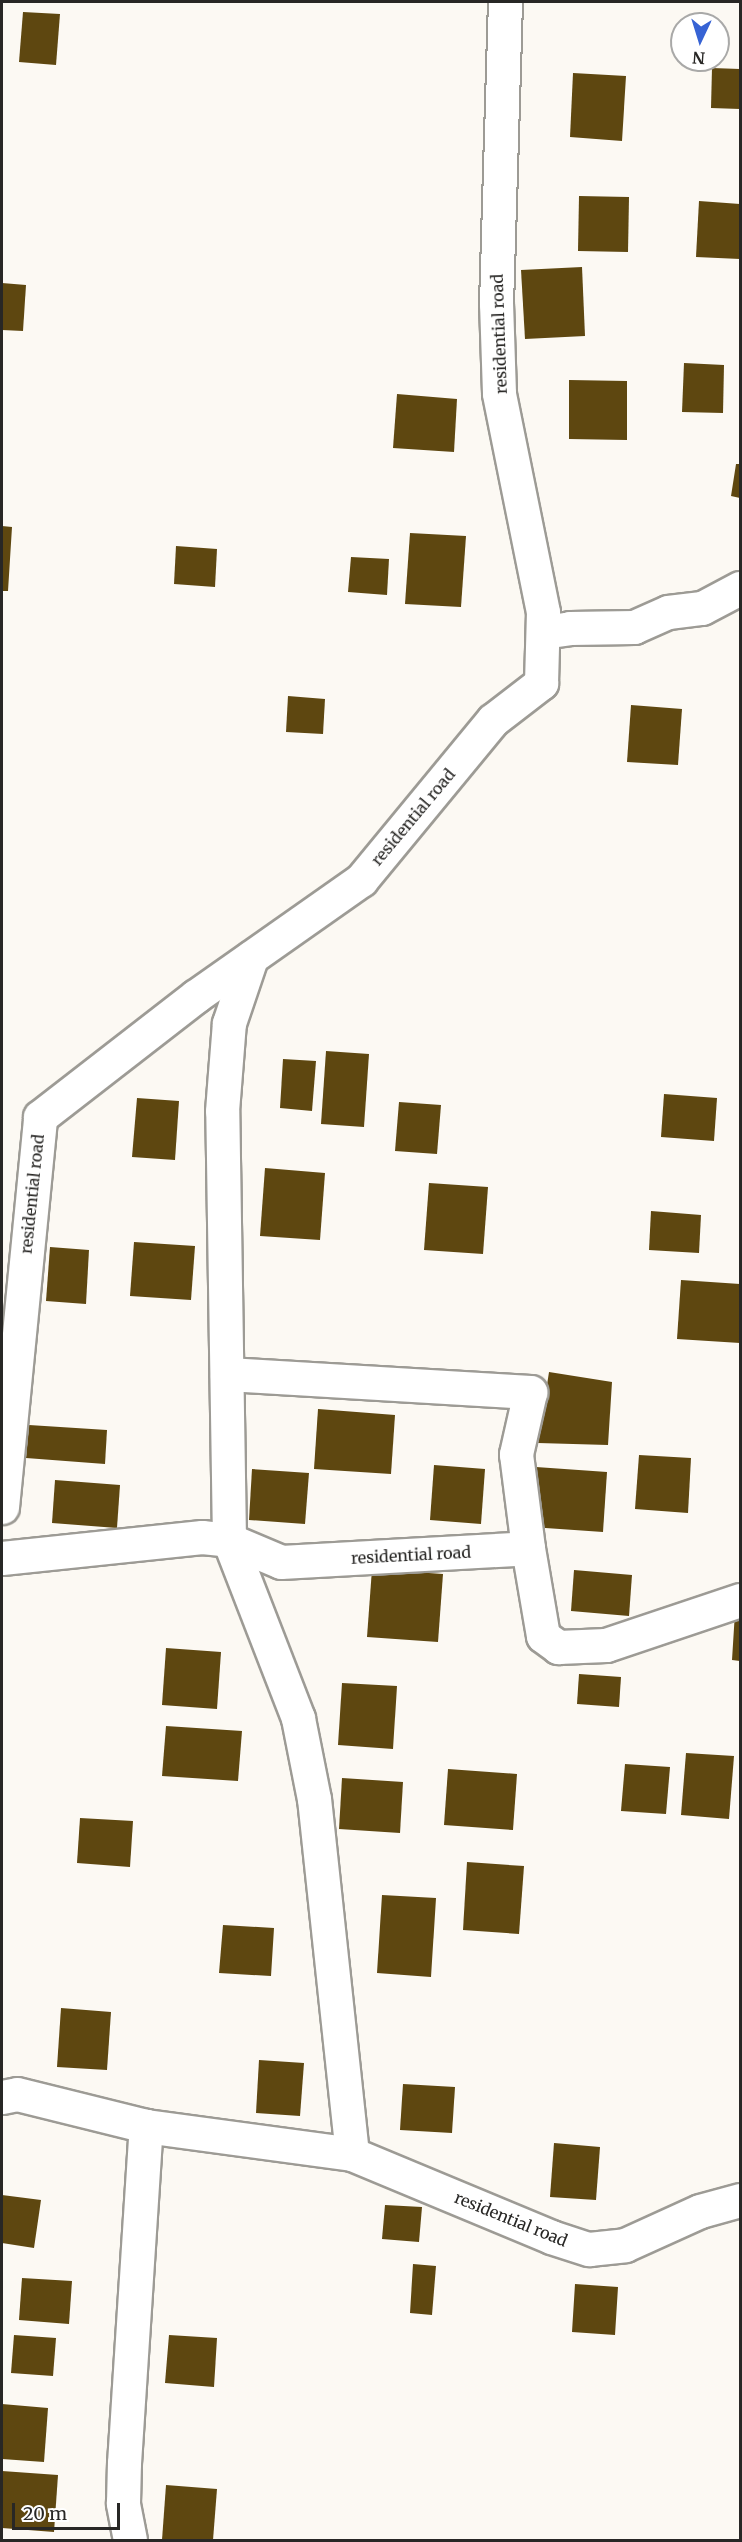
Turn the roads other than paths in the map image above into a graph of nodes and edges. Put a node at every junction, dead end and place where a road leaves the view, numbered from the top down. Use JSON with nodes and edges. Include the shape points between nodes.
{"nodes":[{"id":1,"x":505,"y":2,"type":"edge"},
{"id":2,"x":741,"y":588,"type":"edge"},
{"id":3,"x":543,"y":632,"type":"junction"},
{"id":4,"x":251,"y":958,"type":"junction"},
{"id":5,"x":227,"y":1374,"type":"junction"},
{"id":6,"x":2,"y":1507,"type":"edge"},
{"id":7,"x":229,"y":1540,"type":"junction"},
{"id":8,"x":528,"y":1548,"type":"junction"},
{"id":9,"x":2,"y":1558,"type":"edge"},
{"id":10,"x":741,"y":1600,"type":"edge"},
{"id":11,"x":2,"y":2097,"type":"edge"},
{"id":12,"x":146,"y":2126,"type":"junction"},
{"id":13,"x":352,"y":2154,"type":"junction"},
{"id":14,"x":741,"y":2200,"type":"edge"},
{"id":15,"x":130,"y":2541,"type":"edge"}],
"edges":[{"from":1,"to":3,"type":"street","name":"residential road","via":[[496,304],[499,393],[543,612]]},
{"from":2,"to":3,"type":"street","via":[[702,608],[668,612],[634,627]]},
{"from":3,"to":4,"type":"street","name":"residential road","via":[[541,683],[494,720],[361,880]]},
{"from":4,"to":5,"type":"street","via":[[229,1023],[224,1062]]},
{"from":4,"to":6,"type":"street","name":"residential road","via":[[40,1117]]},
{"from":5,"to":7,"type":"street"},
{"from":5,"to":8,"type":"street","via":[[530,1392],[516,1454]]},
{"from":7,"to":8,"type":"street","name":"residential road","via":[[280,1562]]},
{"from":7,"to":9,"type":"street","name":"residential road","via":[[168,1539]]},
{"from":7,"to":13,"type":"street","via":[[298,1718],[314,1799]]},
{"from":8,"to":10,"type":"street","via":[[543,1636],[558,1647],[606,1645]]},
{"from":11,"to":12,"type":"street","name":"residential road","via":[[17,2094]]},
{"from":12,"to":13,"type":"street","name":"residential road"},
{"from":12,"to":15,"type":"street","via":[[123,2503]]},
{"from":13,"to":14,"type":"street","name":"residential road","via":[[551,2237],[590,2249],[625,2245],[700,2211]]}]}
